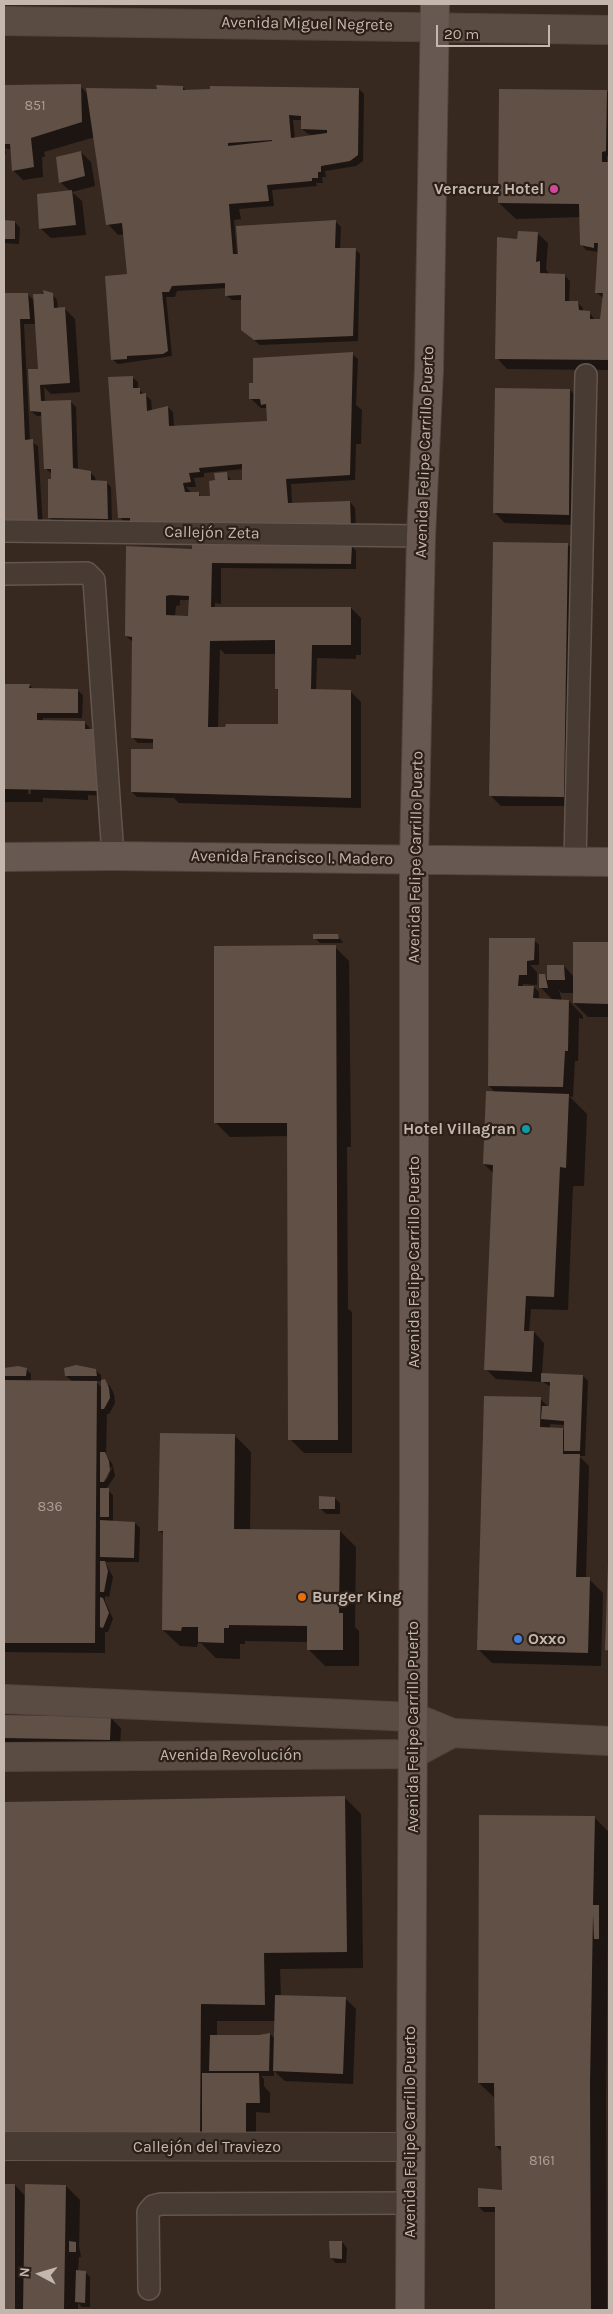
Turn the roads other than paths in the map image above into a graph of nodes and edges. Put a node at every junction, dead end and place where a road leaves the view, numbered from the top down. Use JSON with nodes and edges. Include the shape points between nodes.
{"nodes":[{"id":1,"x":435,"y":15,"type":"edge"},
{"id":2,"x":4,"y":21,"type":"edge"},
{"id":3,"x":609,"y":30,"type":"edge"},
{"id":4,"x":586,"y":375,"type":"dead end"},
{"id":5,"x":4,"y":531,"type":"edge"},
{"id":6,"x":421,"y":536,"type":"junction"},
{"id":7,"x":4,"y":574,"type":"edge"},
{"id":8,"x":113,"y":856,"type":"junction"},
{"id":9,"x":4,"y":857,"type":"edge"},
{"id":10,"x":414,"y":860,"type":"junction"},
{"id":11,"x":575,"y":861,"type":"junction"},
{"id":12,"x":609,"y":862,"type":"edge"},
{"id":13,"x":4,"y":1699,"type":"edge"},
{"id":14,"x":412,"y":1717,"type":"junction"},
{"id":15,"x":452,"y":1733,"type":"junction"},
{"id":16,"x":609,"y":1741,"type":"edge"},
{"id":17,"x":413,"y":1754,"type":"junction"},
{"id":18,"x":4,"y":1757,"type":"edge"},
{"id":19,"x":4,"y":2146,"type":"edge"},
{"id":20,"x":410,"y":2147,"type":"junction"},
{"id":21,"x":409,"y":2203,"type":"junction"},
{"id":22,"x":149,"y":2288,"type":"dead end"},
{"id":23,"x":410,"y":2310,"type":"edge"}],
"edges":[{"from":1,"to":2,"type":"main road","name":"Avenida Miguel Negrete"},
{"from":1,"to":3,"type":"main road","name":"Avenida Miguel Negrete"},
{"from":1,"to":6,"type":"main road","name":"Avenida Felipe Carrillo Puerto","via":[[429,370]]},
{"from":4,"to":11,"type":"lane"},
{"from":5,"to":6,"type":"lane","name":"Callejón Zeta"},
{"from":6,"to":10,"type":"main road","name":"Avenida Felipe Carrillo Puerto"},
{"from":7,"to":8,"type":"lane","via":[[87,573],[94,580]]},
{"from":8,"to":9,"type":"main road","name":"Avenida Francisco I. Madero"},
{"from":8,"to":10,"type":"main road","name":"Avenida Francisco I. Madero"},
{"from":10,"to":11,"type":"main road","name":"Avenida Francisco I. Madero"},
{"from":10,"to":14,"type":"main road","name":"Avenida Felipe Carrillo Puerto"},
{"from":11,"to":12,"type":"main road","name":"Avenida Francisco I. Madero"},
{"from":13,"to":14,"type":"main road"},
{"from":14,"to":15,"type":"main road"},
{"from":14,"to":17,"type":"main road","name":"Avenida Felipe Carrillo Puerto"},
{"from":15,"to":16,"type":"main road"},
{"from":15,"to":17,"type":"main road","name":"Avenida Revolución"},
{"from":17,"to":18,"type":"main road","name":"Avenida Revolución"},
{"from":17,"to":20,"type":"main road","name":"Avenida Felipe Carrillo Puerto"},
{"from":19,"to":20,"type":"street","name":"Callejón del Traviezo"},
{"from":20,"to":21,"type":"main road","name":"Avenida Felipe Carrillo Puerto"},
{"from":21,"to":22,"type":"lane","via":[[153,2206],[148,2212]]},
{"from":21,"to":23,"type":"main road","name":"Avenida Felipe Carrillo Puerto"}]}
